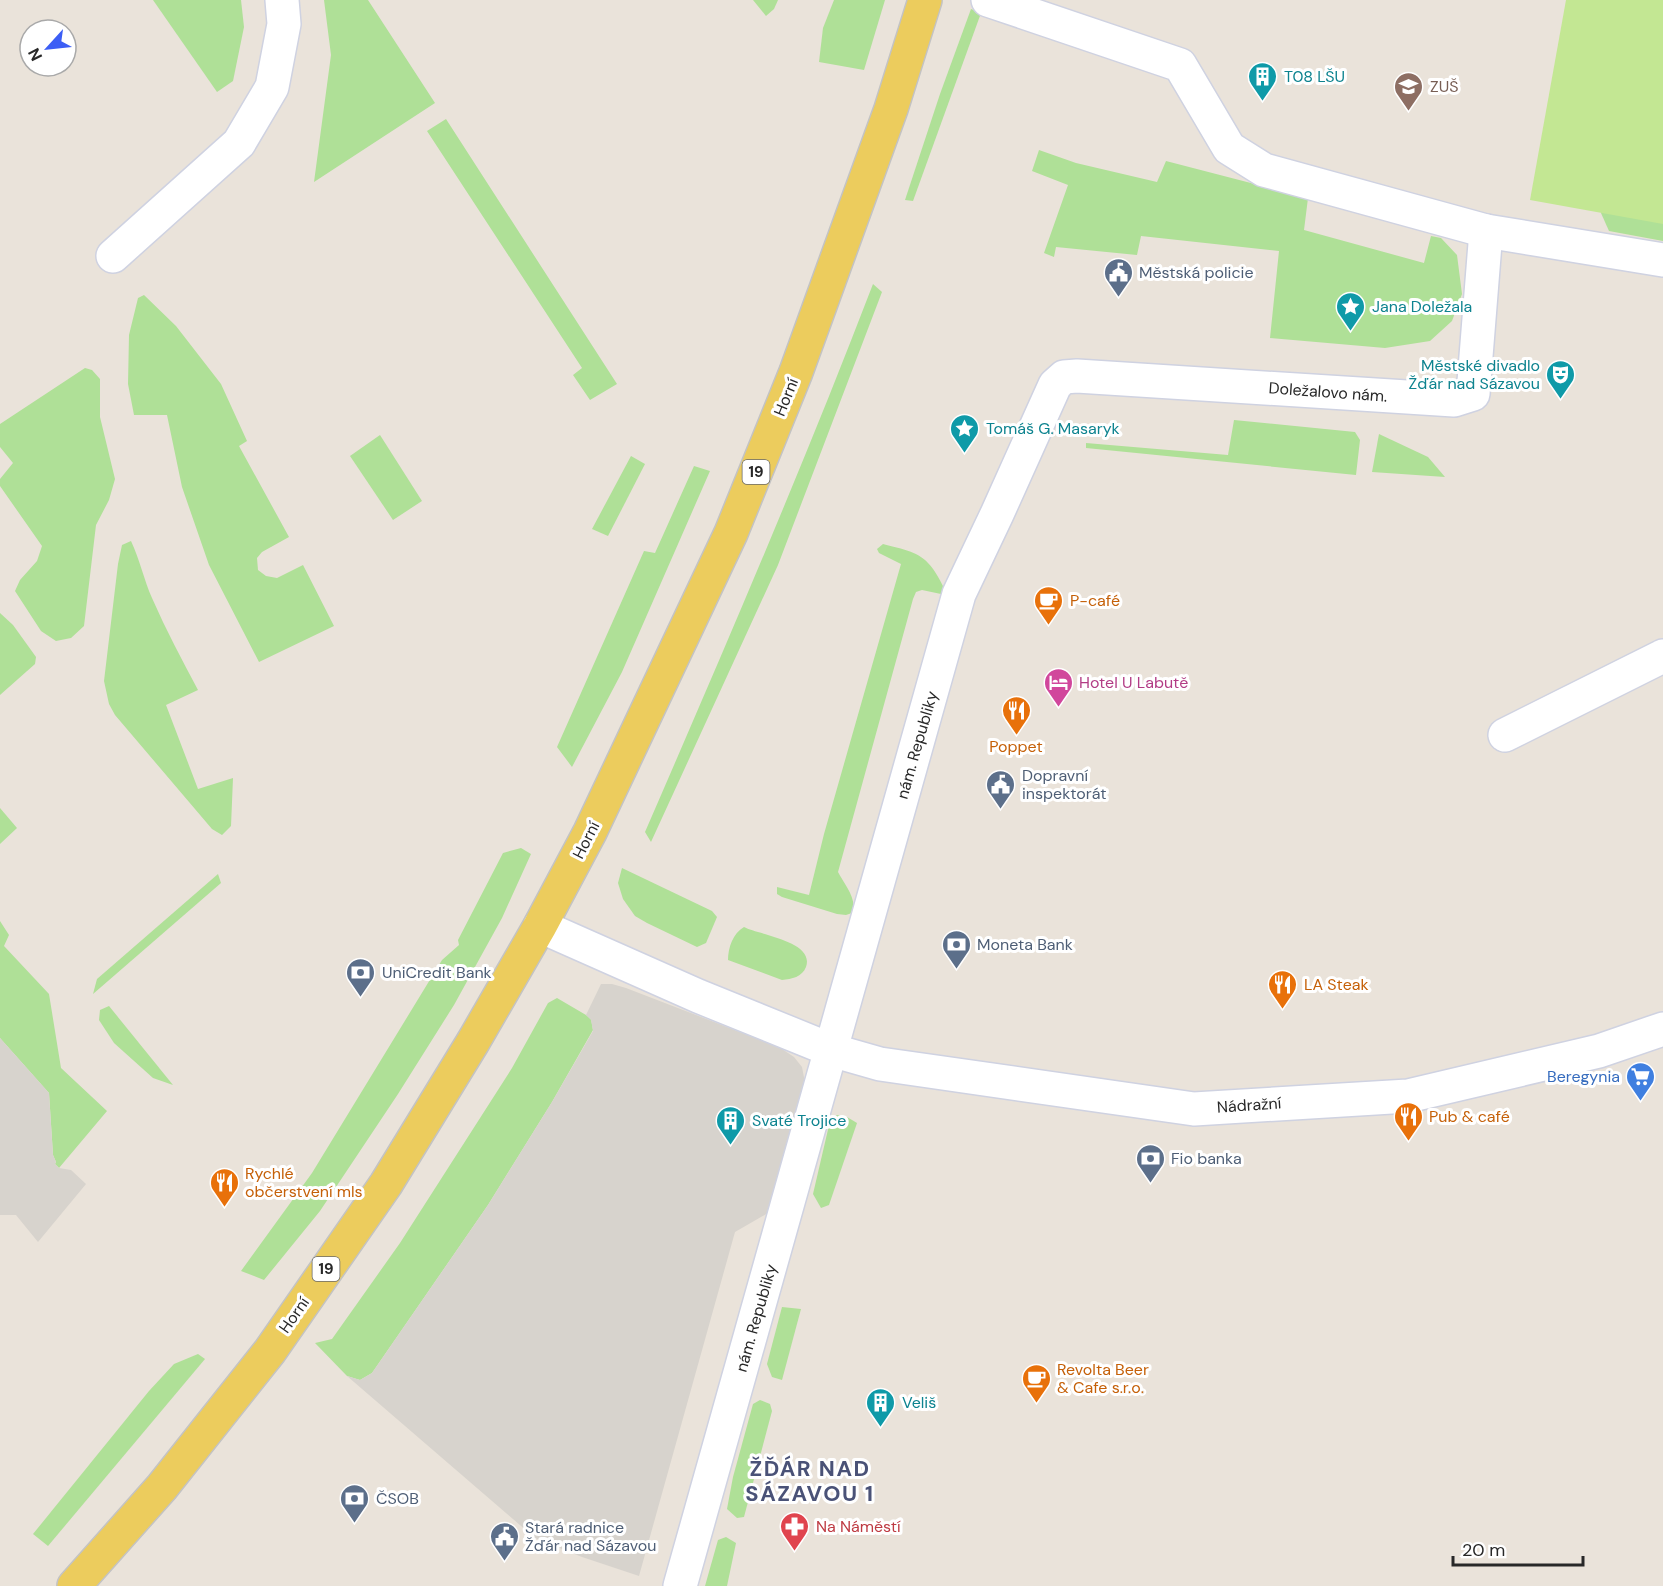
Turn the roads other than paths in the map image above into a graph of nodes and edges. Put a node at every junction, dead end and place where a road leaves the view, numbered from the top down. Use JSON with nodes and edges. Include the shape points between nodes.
{"nodes":[{"id":1,"x":282,"y":0,"type":"edge"},
{"id":2,"x":926,"y":0,"type":"edge"},
{"id":3,"x":988,"y":0,"type":"edge"},
{"id":4,"x":1486,"y":231,"type":"junction"},
{"id":5,"x":113,"y":256,"type":"dead end"},
{"id":6,"x":1663,"y":260,"type":"edge"},
{"id":7,"x":1027,"y":448,"type":"joint"},
{"id":8,"x":1663,"y":656,"type":"edge"},
{"id":9,"x":1505,"y":735,"type":"dead end"},
{"id":10,"x":540,"y":926,"type":"junction"},
{"id":11,"x":1663,"y":1029,"type":"edge"},
{"id":12,"x":831,"y":1050,"type":"junction"},
{"id":13,"x":74,"y":1586,"type":"edge"},
{"id":14,"x":680,"y":1586,"type":"edge"}],
"edges":[{"from":1,"to":5,"type":"street","via":[[284,24],[272,87],[238,143]]},
{"from":2,"to":10,"type":"main road","name":"Horní","number":"19","via":[[796,372],[731,533],[590,832]]},
{"from":3,"to":4,"type":"street","via":[[1180,65],[1229,148],[1264,170]]},
{"from":4,"to":6,"type":"street"},
{"from":4,"to":7,"type":"street","name":"Doležalovo nám.","via":[[1473,394],[1455,400],[1064,377],[1055,385]]},
{"from":7,"to":12,"type":"street","name":"nám. Republiky","via":[[959,594]]},
{"from":8,"to":9,"type":"street"},
{"from":10,"to":12,"type":"street"},
{"from":10,"to":13,"type":"main road","name":"Horní","number":"19","via":[[386,1184],[270,1351],[162,1487]]},
{"from":11,"to":12,"type":"street","name":"Nádražní","via":[[1599,1051],[1408,1096],[1194,1109],[880,1064]]},
{"from":12,"to":14,"type":"street","name":"nám. Republiky"}]}
